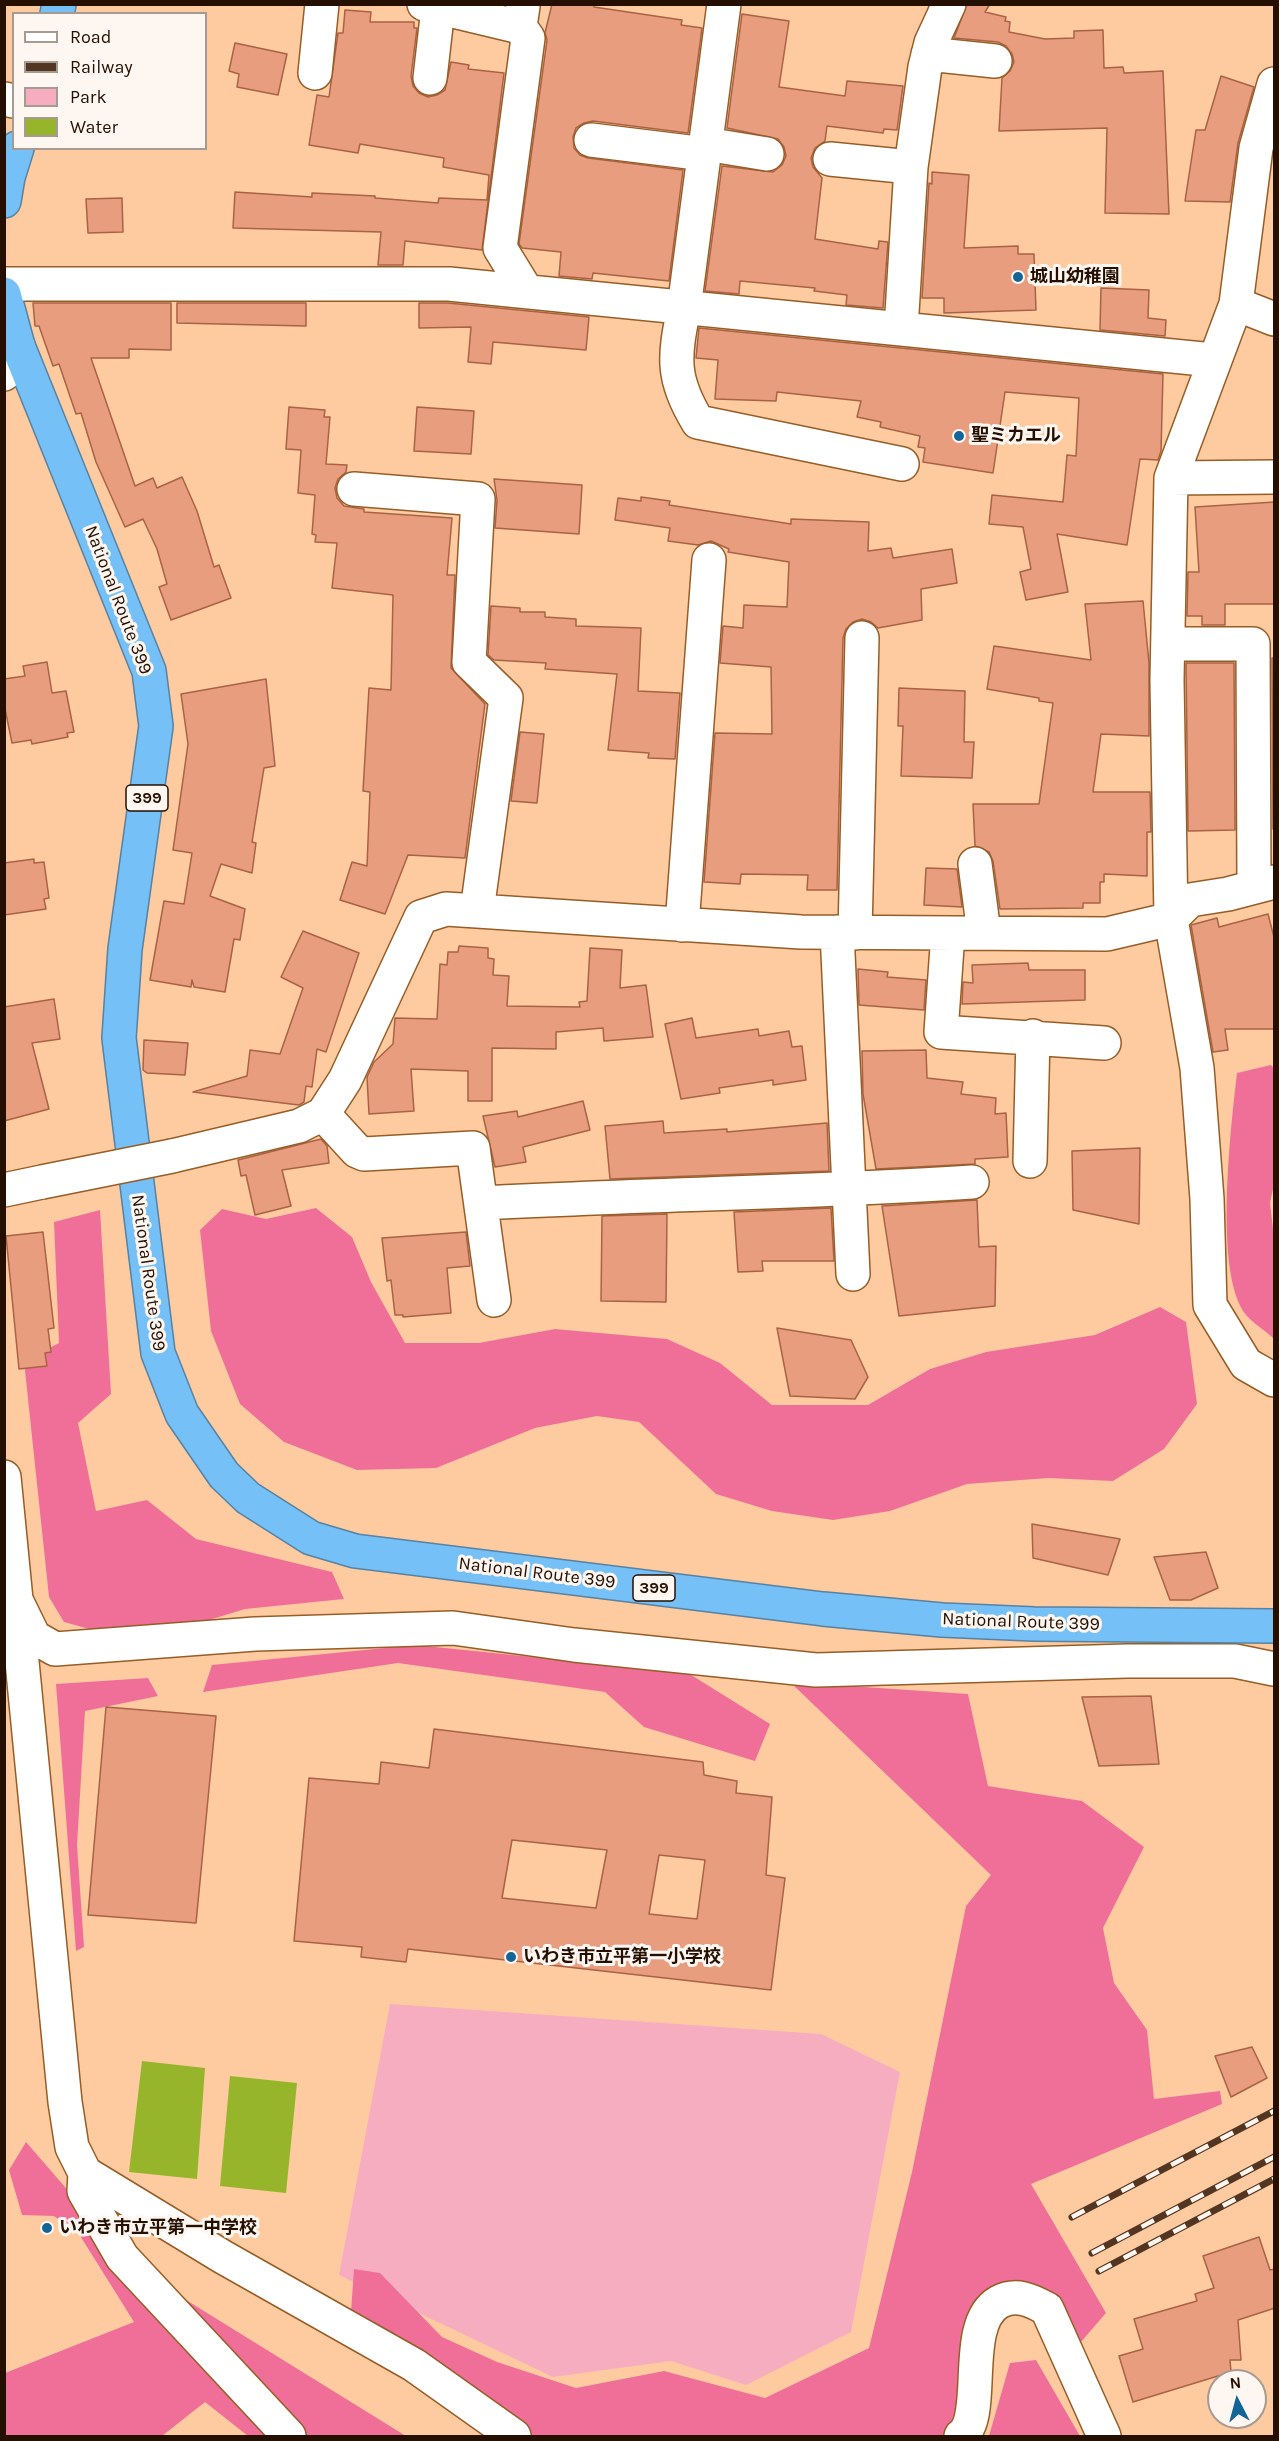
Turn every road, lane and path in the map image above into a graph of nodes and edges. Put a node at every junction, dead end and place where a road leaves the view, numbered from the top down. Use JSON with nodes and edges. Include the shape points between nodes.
{"nodes":[{"id":1,"x":322,"y":4,"type":"edge"},
{"id":2,"x":724,"y":4,"type":"edge"},
{"id":3,"x":949,"y":4,"type":"edge"},
{"id":4,"x":431,"y":6,"type":"edge"},
{"id":5,"x":521,"y":16,"type":"edge"},
{"id":6,"x":928,"y":54,"type":"junction"},
{"id":7,"x":995,"y":61,"type":"dead end"},
{"id":8,"x":315,"y":73,"type":"dead end"},
{"id":9,"x":430,"y":78,"type":"dead end"},
{"id":10,"x":1275,"y":84,"type":"edge"},
{"id":11,"x":591,"y":140,"type":"dead end"},
{"id":12,"x":1265,"y":147,"type":"edge"},
{"id":13,"x":16,"y":150,"type":"edge"},
{"id":14,"x":705,"y":150,"type":"junction"},
{"id":15,"x":767,"y":154,"type":"dead end"},
{"id":16,"x":830,"y":159,"type":"dead end"},
{"id":17,"x":911,"y":167,"type":"junction"},
{"id":18,"x":4,"y":201,"type":"edge"},
{"id":19,"x":4,"y":284,"type":"edge"},
{"id":20,"x":526,"y":292,"type":"junction"},
{"id":21,"x":4,"y":294,"type":"edge"},
{"id":22,"x":1236,"y":304,"type":"junction"},
{"id":23,"x":684,"y":308,"type":"junction"},
{"id":24,"x":1275,"y":319,"type":"edge"},
{"id":25,"x":901,"y":329,"type":"junction"},
{"id":26,"x":11,"y":360,"type":"edge"},
{"id":27,"x":1213,"y":360,"type":"junction"},
{"id":28,"x":902,"y":464,"type":"dead end"},
{"id":29,"x":1275,"y":477,"type":"edge"},
{"id":30,"x":1171,"y":478,"type":"junction"},
{"id":31,"x":354,"y":489,"type":"dead end"},
{"id":32,"x":709,"y":560,"type":"dead end"},
{"id":33,"x":862,"y":638,"type":"dead end"},
{"id":34,"x":1168,"y":644,"type":"junction"},
{"id":35,"x":975,"y":864,"type":"dead end"},
{"id":36,"x":1268,"y":890,"type":"edge"},
{"id":37,"x":477,"y":911,"type":"junction"},
{"id":38,"x":1171,"y":919,"type":"junction"},
{"id":39,"x":682,"y":925,"type":"junction"},
{"id":40,"x":846,"y":932,"type":"junction"},
{"id":41,"x":948,"y":933,"type":"junction"},
{"id":42,"x":984,"y":933,"type":"junction"},
{"id":43,"x":1033,"y":1036,"type":"junction"},
{"id":44,"x":1104,"y":1043,"type":"dead end"},
{"id":45,"x":323,"y":1114,"type":"junction"},
{"id":46,"x":1030,"y":1161,"type":"dead end"},
{"id":47,"x":972,"y":1182,"type":"dead end"},
{"id":48,"x":4,"y":1190,"type":"edge"},
{"id":49,"x":851,"y":1191,"type":"junction"},
{"id":50,"x":482,"y":1203,"type":"junction"},
{"id":51,"x":853,"y":1274,"type":"dead end"},
{"id":52,"x":494,"y":1300,"type":"dead end"},
{"id":53,"x":1275,"y":1380,"type":"edge"},
{"id":54,"x":4,"y":1477,"type":"edge"},
{"id":55,"x":16,"y":1600,"type":"junction"},
{"id":56,"x":1273,"y":1624,"type":"edge"},
{"id":57,"x":1275,"y":1669,"type":"edge"},
{"id":58,"x":85,"y":2173,"type":"junction"},
{"id":59,"x":289,"y":2436,"type":"edge"},
{"id":60,"x":514,"y":2436,"type":"edge"},
{"id":61,"x":961,"y":2436,"type":"edge"},
{"id":62,"x":1104,"y":2436,"type":"edge"}],
"edges":[{"from":1,"to":8,"type":"street"},
{"from":2,"to":14,"type":"street"},
{"from":3,"to":6,"type":"street"},
{"from":4,"to":5,"type":"street"},
{"from":4,"to":9,"type":"street"},
{"from":5,"to":20,"type":"street","via":[[528,38],[500,248]]},
{"from":6,"to":7,"type":"street"},
{"from":6,"to":17,"type":"street"},
{"from":10,"to":12,"type":"street"},
{"from":11,"to":14,"type":"street","via":[[697,153]]},
{"from":12,"to":22,"type":"street"},
{"from":13,"to":18,"type":"highway"},
{"from":14,"to":15,"type":"street","via":[[718,146]]},
{"from":14,"to":23,"type":"street"},
{"from":16,"to":17,"type":"street"},
{"from":17,"to":25,"type":"street"},
{"from":19,"to":20,"type":"street","via":[[449,284]]},
{"from":20,"to":23,"type":"street"},
{"from":21,"to":26,"type":"highway","name":"National Route 399","number":"399"},
{"from":22,"to":24,"type":"street"},
{"from":22,"to":27,"type":"street"},
{"from":23,"to":25,"type":"street"},
{"from":23,"to":28,"type":"street","via":[[675,351],[679,383],[698,422]]},
{"from":25,"to":27,"type":"street"},
{"from":26,"to":56,"type":"highway","name":"National Route 399","number":"399","via":[[149,671],[156,726],[125,949],[119,1038],[158,1353],[182,1414],[224,1474],[248,1498],[311,1538],[356,1551],[942,1620]]},
{"from":27,"to":30,"type":"street"},
{"from":29,"to":30,"type":"street"},
{"from":30,"to":34,"type":"street"},
{"from":31,"to":37,"type":"street","via":[[478,499],[469,662],[506,698]]},
{"from":32,"to":39,"type":"street"},
{"from":33,"to":40,"type":"street"},
{"from":34,"to":36,"type":"street","via":[[1252,644]]},
{"from":34,"to":38,"type":"street"},
{"from":35,"to":42,"type":"street"},
{"from":36,"to":38,"type":"street","via":[[1190,900]]},
{"from":37,"to":39,"type":"street"},
{"from":37,"to":45,"type":"street","via":[[446,909],[421,917],[345,1080]]},
{"from":38,"to":42,"type":"street","via":[[1107,934]]},
{"from":38,"to":53,"type":"street","via":[[1197,1068],[1210,1305],[1246,1364]]},
{"from":39,"to":40,"type":"street"},
{"from":40,"to":41,"type":"street"},
{"from":40,"to":49,"type":"street"},
{"from":41,"to":42,"type":"street"},
{"from":41,"to":43,"type":"street","via":[[940,1032]]},
{"from":43,"to":44,"type":"street"},
{"from":43,"to":46,"type":"street"},
{"from":45,"to":48,"type":"street","bridge":true,"via":[[299,1126]]},
{"from":45,"to":50,"type":"street","via":[[364,1154],[473,1148]]},
{"from":47,"to":49,"type":"street"},
{"from":49,"to":50,"type":"street"},
{"from":49,"to":51,"type":"street"},
{"from":50,"to":52,"type":"street"},
{"from":54,"to":55,"type":"street"},
{"from":55,"to":57,"type":"street","via":[[34,1637],[56,1649],[255,1634],[453,1628],[816,1670],[1127,1661],[1235,1661]]},
{"from":55,"to":58,"type":"street","via":[[65,2102],[72,2147]]},
{"from":58,"to":59,"type":"street","via":[[84,2192],[122,2257]]},
{"from":58,"to":60,"type":"street","via":[[414,2365]]},
{"from":61,"to":62,"type":"street","via":[[972,2413],[982,2321],[995,2305],[1010,2297],[1030,2300],[1047,2309]]}]}
